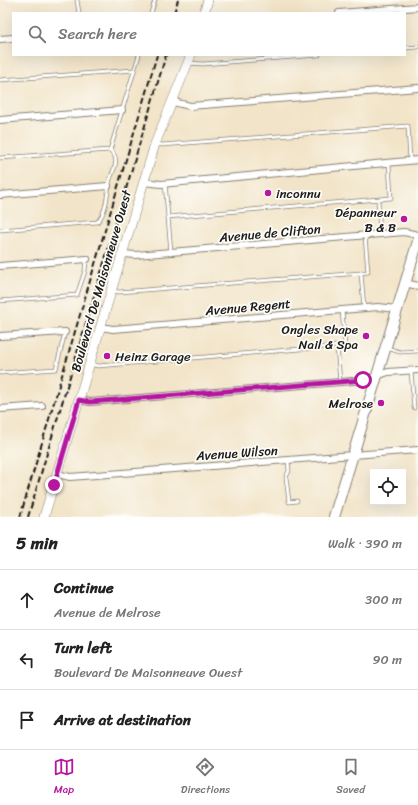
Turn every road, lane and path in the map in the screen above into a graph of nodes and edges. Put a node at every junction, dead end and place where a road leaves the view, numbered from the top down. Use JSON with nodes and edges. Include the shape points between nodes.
{"nodes":[{"id":1,"x":77,"y":0,"type":"edge"},
{"id":2,"x":155,"y":0,"type":"edge"},
{"id":3,"x":208,"y":0,"type":"edge"},
{"id":4,"x":418,"y":7,"type":"edge"},
{"id":5,"x":79,"y":12,"type":"edge"},
{"id":6,"x":152,"y":12,"type":"edge"},
{"id":7,"x":204,"y":12,"type":"edge"},
{"id":8,"x":351,"y":12,"type":"edge"},
{"id":9,"x":12,"y":38,"type":"edge"},
{"id":10,"x":0,"y":39,"type":"edge"},
{"id":11,"x":406,"y":48,"type":"edge"},
{"id":12,"x":418,"y":48,"type":"edge"},
{"id":13,"x":139,"y":56,"type":"edge"},
{"id":14,"x":306,"y":56,"type":"edge"},
{"id":15,"x":190,"y":59,"type":"edge"},
{"id":16,"x":134,"y":70,"type":"junction"},
{"id":17,"x":0,"y":80,"type":"edge"},
{"id":18,"x":418,"y":88,"type":"edge"},
{"id":19,"x":173,"y":102,"type":"junction"},
{"id":20,"x":122,"y":110,"type":"junction"},
{"id":21,"x":0,"y":120,"type":"edge"},
{"id":22,"x":155,"y":144,"type":"junction"},
{"id":23,"x":110,"y":150,"type":"junction"},
{"id":24,"x":0,"y":158,"type":"edge"},
{"id":25,"x":418,"y":160,"type":"edge"},
{"id":26,"x":410,"y":161,"type":"junction"},
{"id":27,"x":389,"y":163,"type":"junction"},
{"id":28,"x":144,"y":182,"type":"junction"},
{"id":29,"x":164,"y":183,"type":"junction"},
{"id":30,"x":108,"y":186,"type":"junction"},
{"id":31,"x":0,"y":195,"type":"edge"},
{"id":32,"x":378,"y":200,"type":"junction"},
{"id":33,"x":168,"y":217,"type":"junction"},
{"id":34,"x":0,"y":230,"type":"edge"},
{"id":35,"x":380,"y":235,"type":"junction"},
{"id":36,"x":418,"y":235,"type":"edge"},
{"id":37,"x":365,"y":236,"type":"junction"},
{"id":38,"x":418,"y":241,"type":"edge"},
{"id":39,"x":171,"y":252,"type":"junction"},
{"id":40,"x":123,"y":254,"type":"junction"},
{"id":41,"x":86,"y":259,"type":"joint"},
{"id":42,"x":0,"y":266,"type":"edge"},
{"id":43,"x":361,"y":273,"type":"junction"},
{"id":44,"x":405,"y":283,"type":"junction"},
{"id":45,"x":418,"y":286,"type":"edge"},
{"id":46,"x":111,"y":291,"type":"junction"},
{"id":47,"x":0,"y":301,"type":"edge"},
{"id":48,"x":364,"y":308,"type":"junction"},
{"id":49,"x":397,"y":309,"type":"junction"},
{"id":50,"x":342,"y":310,"type":"junction"},
{"id":51,"x":101,"y":327,"type":"junction"},
{"id":52,"x":65,"y":332,"type":"joint"},
{"id":53,"x":0,"y":336,"type":"edge"},
{"id":54,"x":337,"y":346,"type":"junction"},
{"id":55,"x":386,"y":348,"type":"junction"},
{"id":56,"x":418,"y":351,"type":"edge"},
{"id":57,"x":90,"y":364,"type":"junction"},
{"id":58,"x":418,"y":370,"type":"edge"},
{"id":59,"x":411,"y":371,"type":"junction"},
{"id":60,"x":0,"y":373,"type":"edge"},
{"id":61,"x":377,"y":376,"type":"junction"},
{"id":62,"x":340,"y":382,"type":"junction"},
{"id":63,"x":79,"y":400,"type":"junction"},
{"id":64,"x":42,"y":406,"type":"dead end"},
{"id":65,"x":414,"y":408,"type":"dead end"},
{"id":66,"x":0,"y":409,"type":"edge"},
{"id":67,"x":418,"y":450,"type":"edge"},
{"id":68,"x":353,"y":455,"type":"junction"},
{"id":69,"x":288,"y":460,"type":"junction"},
{"id":70,"x":57,"y":474,"type":"junction"},
{"id":71,"x":297,"y":501,"type":"dead end"},
{"id":72,"x":44,"y":517,"type":"edge"},
{"id":73,"x":334,"y":517,"type":"edge"}],
"edges":[{"from":1,"to":5,"type":"lane"},
{"from":2,"to":6,"type":"lane"},
{"from":3,"to":7,"type":"street"},
{"from":4,"to":8,"type":"street"},
{"from":9,"to":10,"type":"street"},
{"from":11,"to":12,"type":"lane"},
{"from":13,"to":16,"type":"lane"},
{"from":14,"to":15,"type":"lane","via":[[203,64]]},
{"from":15,"to":19,"type":"street","name":"Boulevard De Maisonneuve Ouest"},
{"from":16,"to":17,"type":"lane"},
{"from":16,"to":20,"type":"lane"},
{"from":18,"to":19,"type":"street","via":[[190,106]]},
{"from":19,"to":22,"type":"street","name":"Boulevard De Maisonneuve Ouest"},
{"from":20,"to":21,"type":"street"},
{"from":20,"to":23,"type":"lane"},
{"from":22,"to":26,"type":"lane","via":[[408,126]]},
{"from":22,"to":28,"type":"street","name":"Boulevard De Maisonneuve Ouest"},
{"from":23,"to":24,"type":"lane"},
{"from":23,"to":30,"type":"lane","via":[[116,163]]},
{"from":25,"to":26,"type":"street"},
{"from":26,"to":27,"type":"street"},
{"from":27,"to":29,"type":"street"},
{"from":27,"to":32,"type":"lane","via":[[391,198]]},
{"from":28,"to":29,"type":"street"},
{"from":28,"to":40,"type":"street","name":"Boulevard De Maisonneuve Ouest"},
{"from":29,"to":33,"type":"lane"},
{"from":30,"to":31,"type":"street"},
{"from":30,"to":34,"type":"lane","via":[[109,193],[97,222]]},
{"from":32,"to":33,"type":"lane"},
{"from":32,"to":35,"type":"lane"},
{"from":33,"to":39,"type":"lane"},
{"from":35,"to":36,"type":"street","name":"Avenue de Clifton","via":[[408,232]]},
{"from":35,"to":37,"type":"street","name":"Avenue de Clifton"},
{"from":37,"to":39,"type":"street","name":"Avenue de Clifton"},
{"from":37,"to":43,"type":"lane","via":[[368,272]]},
{"from":38,"to":44,"type":"main road"},
{"from":39,"to":40,"type":"street","name":"Avenue de Clifton"},
{"from":40,"to":46,"type":"street","name":"Boulevard De Maisonneuve Ouest"},
{"from":41,"to":42,"type":"street"},
{"from":41,"to":47,"type":"lane","via":[[77,295]]},
{"from":43,"to":46,"type":"lane"},
{"from":43,"to":48,"type":"lane"},
{"from":44,"to":45,"type":"street"},
{"from":44,"to":49,"type":"main road"},
{"from":46,"to":51,"type":"street","name":"Boulevard De Maisonneuve Ouest"},
{"from":48,"to":49,"type":"street","name":"Avenue Regent"},
{"from":48,"to":50,"type":"street","name":"Avenue Regent"},
{"from":49,"to":55,"type":"main road"},
{"from":50,"to":51,"type":"street","name":"Avenue Regent","via":[[113,329]]},
{"from":50,"to":54,"type":"lane","via":[[345,346]]},
{"from":51,"to":57,"type":"street","name":"Boulevard De Maisonneuve Ouest"},
{"from":52,"to":53,"type":"street"},
{"from":52,"to":60,"type":"lane","via":[[56,369]]},
{"from":54,"to":57,"type":"lane","via":[[98,366]]},
{"from":54,"to":62,"type":"lane"},
{"from":55,"to":56,"type":"lane","via":[[400,352]]},
{"from":55,"to":61,"type":"main road"},
{"from":57,"to":63,"type":"street","name":"Boulevard De Maisonneuve Ouest"},
{"from":58,"to":59,"type":"street"},
{"from":59,"to":61,"type":"street","via":[[388,372]]},
{"from":59,"to":65,"type":"lane"},
{"from":61,"to":62,"type":"street","via":[[366,380]]},
{"from":61,"to":68,"type":"main road"},
{"from":62,"to":63,"type":"street","via":[[90,402]]},
{"from":63,"to":70,"type":"street","name":"Boulevard De Maisonneuve Ouest"},
{"from":64,"to":66,"type":"street"},
{"from":67,"to":68,"type":"street","name":"Avenue Wilson"},
{"from":68,"to":69,"type":"street","name":"Avenue Wilson"},
{"from":68,"to":73,"type":"main road"},
{"from":69,"to":70,"type":"street","name":"Avenue Wilson","via":[[70,477]]},
{"from":69,"to":71,"type":"lane","via":[[289,471],[286,477],[289,502]]},
{"from":70,"to":72,"type":"street","name":"Boulevard De Maisonneuve Ouest"}]}
